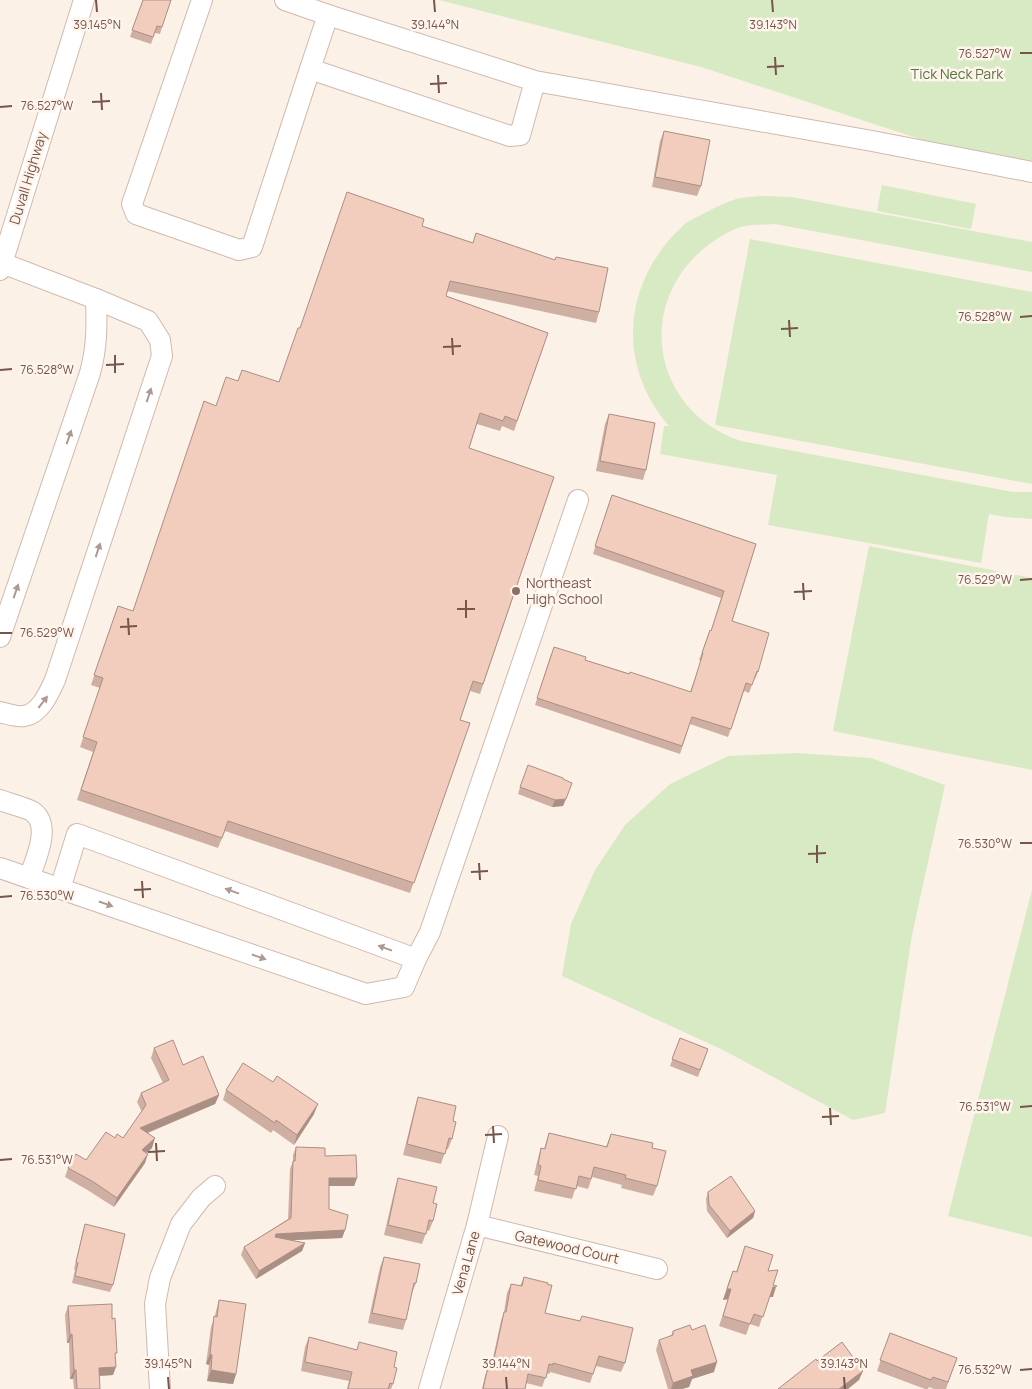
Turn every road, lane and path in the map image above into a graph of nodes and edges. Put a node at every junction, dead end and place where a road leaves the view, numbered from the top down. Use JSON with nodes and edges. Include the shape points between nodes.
{"nodes":[{"id":1,"x":84,"y":0,"type":"edge"},
{"id":2,"x":202,"y":0,"type":"edge"},
{"id":3,"x":285,"y":0,"type":"edge"},
{"id":4,"x":328,"y":15,"type":"junction"},
{"id":5,"x":310,"y":69,"type":"junction"},
{"id":6,"x":535,"y":81,"type":"junction"},
{"id":7,"x":1032,"y":172,"type":"edge"},
{"id":8,"x":1,"y":266,"type":"edge"},
{"id":9,"x":96,"y":299,"type":"junction"},
{"id":10,"x":578,"y":500,"type":"dead end"},
{"id":11,"x":0,"y":637,"type":"edge"},
{"id":12,"x":0,"y":712,"type":"edge"},
{"id":13,"x":0,"y":800,"type":"edge"},
{"id":14,"x":0,"y":868,"type":"edge"},
{"id":15,"x":29,"y":878,"type":"junction"},
{"id":16,"x":60,"y":889,"type":"junction"},
{"id":17,"x":416,"y":959,"type":"junction"},
{"id":18,"x":498,"y":1136,"type":"dead end"},
{"id":19,"x":215,"y":1186,"type":"dead end"},
{"id":20,"x":477,"y":1226,"type":"junction"},
{"id":21,"x":658,"y":1269,"type":"dead end"},
{"id":22,"x":160,"y":1389,"type":"edge"},
{"id":23,"x":429,"y":1389,"type":"edge"}],
"edges":[{"from":1,"to":8,"type":"street","name":"Duvall Highway"},
{"from":2,"to":5,"type":"street","via":[[132,204],[136,214],[239,250],[252,247]]},
{"from":3,"to":4,"type":"street"},
{"from":4,"to":5,"type":"street"},
{"from":4,"to":6,"type":"street"},
{"from":5,"to":6,"type":"street","via":[[510,136],[520,135]]},
{"from":6,"to":7,"type":"street"},
{"from":8,"to":9,"type":"street"},
{"from":11,"to":9,"type":"street","one_way":true,"via":[[90,373],[97,328]]},
{"from":12,"to":9,"type":"street","one_way":true,"via":[[26,716],[37,710],[48,696],[162,356],[160,340],[148,321]]},
{"from":10,"to":17,"type":"street","via":[[430,932]]},
{"from":13,"to":15,"type":"street","via":[[33,812],[40,820],[41,842]]},
{"from":14,"to":15,"type":"street"},
{"from":15,"to":16,"type":"street"},
{"from":16,"to":17,"type":"street","one_way":true,"via":[[366,994],[404,987]]},
{"from":17,"to":16,"type":"street","one_way":true,"via":[[77,834]]},
{"from":18,"to":20,"type":"street","name":"Vena Lane"},
{"from":19,"to":22,"type":"street","via":[[181,1224],[160,1278],[156,1304]]},
{"from":20,"to":21,"type":"street","name":"Gatewood Court"},
{"from":20,"to":23,"type":"street","name":"Vena Lane"}]}
